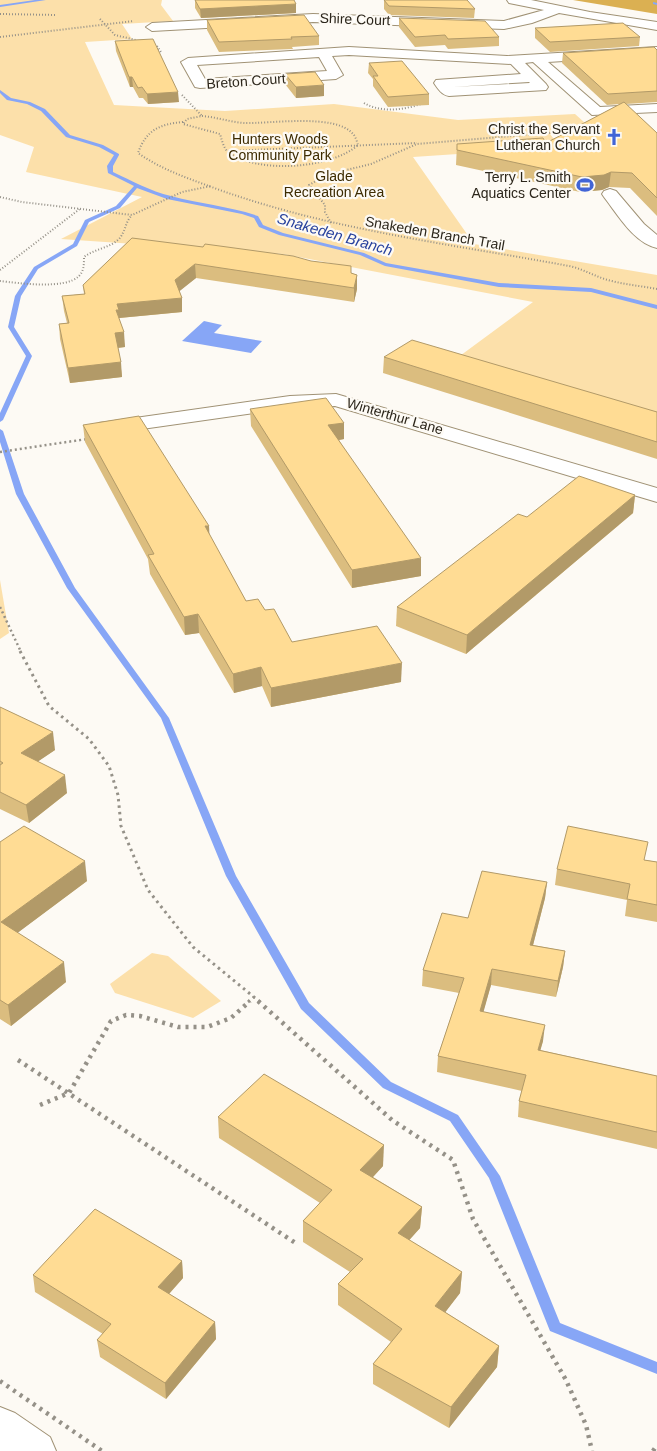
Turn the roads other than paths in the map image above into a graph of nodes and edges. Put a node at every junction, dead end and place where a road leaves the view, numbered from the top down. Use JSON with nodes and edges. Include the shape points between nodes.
{"nodes":[{"id":1,"x":513,"y":0,"type":"edge"},
{"id":2,"x":555,"y":5,"type":"edge"},
{"id":3,"x":657,"y":18,"type":"edge"},
{"id":4,"x":657,"y":26,"type":"edge"},
{"id":5,"x":152,"y":27,"type":"dead end"},
{"id":6,"x":657,"y":51,"type":"edge"},
{"id":7,"x":323,"y":53,"type":"junction"},
{"id":8,"x":536,"y":58,"type":"junction"},
{"id":9,"x":515,"y":60,"type":"junction"},
{"id":10,"x":449,"y":92,"type":"road end"},
{"id":11,"x":657,"y":108,"type":"edge"},
{"id":12,"x":610,"y":194,"type":"edge"},
{"id":13,"x":657,"y":243,"type":"edge"},
{"id":14,"x":96,"y":430,"type":"edge"},
{"id":15,"x":657,"y":494,"type":"edge"},
{"id":16,"x":0,"y":1427,"type":"edge"},
{"id":17,"x":35,"y":1451,"type":"edge"}],
"edges":[{"from":1,"to":2,"type":"street"},
{"from":2,"to":3,"type":"street"},
{"from":2,"to":4,"type":"street"},
{"from":2,"to":5,"type":"street","name":"Shire Court","via":[[528,20],[504,25],[313,18]]},
{"from":6,"to":8,"type":"street","name":"Breton Court"},
{"from":7,"to":7,"type":"street","name":"Breton Court","via":[[336,75],[200,84],[188,62]]},
{"from":7,"to":9,"type":"street","name":"Breton Court","via":[[349,51]]},
{"from":8,"to":9,"type":"street","name":"Breton Court"},
{"from":8,"to":11,"type":"street","via":[[597,112]]},
{"from":9,"to":10,"type":"street","via":[[541,87]]},
{"from":12,"to":13,"type":"street","via":[[638,228]]},
{"from":14,"to":15,"type":"street","name":"Winterthur Lane","via":[[290,402],[336,400]]},
{"from":16,"to":17,"type":"street"}]}
